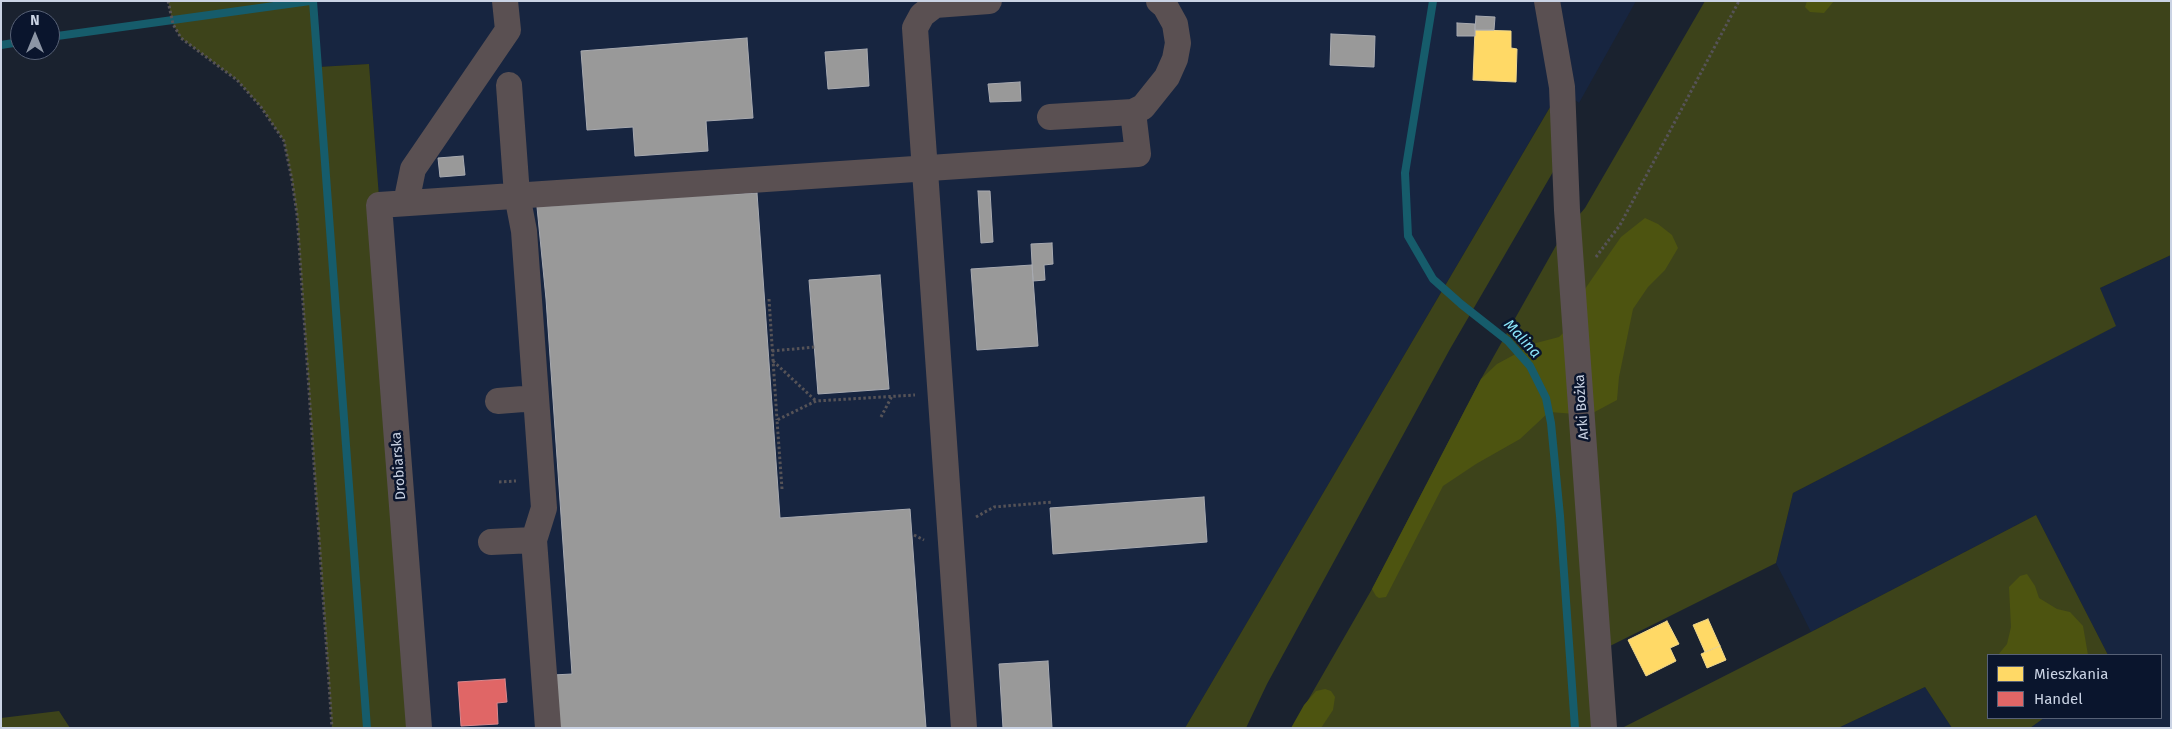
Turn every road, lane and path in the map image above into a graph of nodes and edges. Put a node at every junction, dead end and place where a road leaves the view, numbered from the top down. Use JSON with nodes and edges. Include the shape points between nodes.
{"nodes":[{"id":1,"x":168,"y":1,"type":"edge"},
{"id":2,"x":505,"y":1,"type":"edge"},
{"id":3,"x":989,"y":1,"type":"edge"},
{"id":4,"x":1159,"y":1,"type":"edge"},
{"id":5,"x":1547,"y":1,"type":"edge"},
{"id":6,"x":1739,"y":1,"type":"edge"},
{"id":7,"x":509,"y":85,"type":"dead end"},
{"id":8,"x":1133,"y":112,"type":"junction"},
{"id":9,"x":1050,"y":118,"type":"dead end"},
{"id":10,"x":924,"y":168,"type":"junction"},
{"id":11,"x":517,"y":195,"type":"junction"},
{"id":12,"x":406,"y":203,"type":"junction"},
{"id":13,"x":1574,"y":291,"type":"junction"},
{"id":14,"x":769,"y":299,"type":"dead end"},
{"id":15,"x":815,"y":347,"type":"dead end"},
{"id":16,"x":772,"y":351,"type":"junction"},
{"id":17,"x":773,"y":361,"type":"junction"},
{"id":18,"x":924,"y":394,"type":"dead end"},
{"id":19,"x":892,"y":396,"type":"junction"},
{"id":20,"x":536,"y":398,"type":"junction"},
{"id":21,"x":498,"y":400,"type":"dead end"},
{"id":22,"x":816,"y":401,"type":"junction"},
{"id":23,"x":881,"y":417,"type":"dead end"},
{"id":24,"x":777,"y":420,"type":"junction"},
{"id":25,"x":782,"y":489,"type":"dead end"},
{"id":26,"x":1053,"y":502,"type":"dead end"},
{"id":27,"x":971,"y":523,"type":"dead end"},
{"id":28,"x":534,"y":540,"type":"junction"},
{"id":29,"x":491,"y":542,"type":"dead end"},
{"id":30,"x":332,"y":728,"type":"edge"},
{"id":31,"x":419,"y":728,"type":"edge"},
{"id":32,"x":548,"y":728,"type":"edge"},
{"id":33,"x":964,"y":728,"type":"edge"},
{"id":34,"x":1604,"y":728,"type":"edge"}],
"edges":[{"from":1,"to":30,"type":"path","via":[[173,24],[181,38],[237,80],[261,107],[284,141],[297,216]]},
{"from":2,"to":12,"type":"street","via":[[508,30],[413,170]]},
{"from":3,"to":10,"type":"street","via":[[935,5],[922,15],[915,28]]},
{"from":4,"to":8,"type":"street","via":[[1166,6],[1175,24],[1178,43],[1175,59],[1156,93],[1143,107]]},
{"from":5,"to":13,"type":"street","name":"Arki Bożka","via":[[1562,87]]},
{"from":6,"to":13,"type":"path","via":[[1620,225]]},
{"from":7,"to":11,"type":"street"},
{"from":8,"to":9,"type":"street"},
{"from":8,"to":10,"type":"street","via":[[1138,154]]},
{"from":10,"to":11,"type":"street"},
{"from":10,"to":33,"type":"street"},
{"from":11,"to":12,"type":"street"},
{"from":11,"to":20,"type":"street","via":[[524,232]]},
{"from":12,"to":31,"type":"street","name":"Drobiarska","via":[[379,205]]},
{"from":13,"to":34,"type":"street","name":"Arki Bożka"},
{"from":14,"to":16,"type":"path"},
{"from":15,"to":16,"type":"path"},
{"from":16,"to":17,"type":"path"},
{"from":17,"to":22,"type":"path"},
{"from":17,"to":24,"type":"path"},
{"from":18,"to":19,"type":"path"},
{"from":19,"to":22,"type":"path"},
{"from":19,"to":23,"type":"path"},
{"from":20,"to":21,"type":"street"},
{"from":20,"to":28,"type":"street","via":[[544,508]]},
{"from":22,"to":24,"type":"path"},
{"from":24,"to":25,"type":"path"},
{"from":26,"to":27,"type":"path","via":[[994,507]]},
{"from":28,"to":29,"type":"street"},
{"from":28,"to":32,"type":"street"}]}
